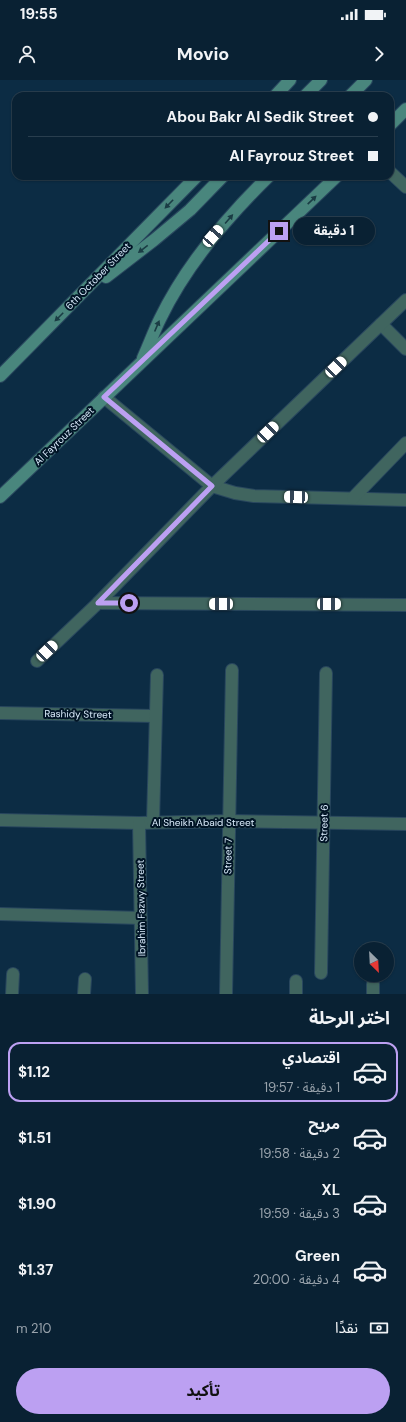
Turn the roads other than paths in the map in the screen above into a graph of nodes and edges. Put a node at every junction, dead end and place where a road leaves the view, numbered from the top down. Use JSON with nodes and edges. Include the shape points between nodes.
{"nodes":[{"id":1,"x":290,"y":80,"type":"edge"},
{"id":2,"x":321,"y":80,"type":"edge"},
{"id":3,"x":366,"y":80,"type":"edge"},
{"id":4,"x":279,"y":92,"type":"edge"},
{"id":5,"x":309,"y":92,"type":"edge"},
{"id":6,"x":354,"y":92,"type":"edge"},
{"id":7,"x":406,"y":109,"type":"edge"},
{"id":8,"x":394,"y":120,"type":"edge"},
{"id":9,"x":394,"y":176,"type":"edge"},
{"id":10,"x":192,"y":180,"type":"edge"},
{"id":11,"x":219,"y":180,"type":"edge"},
{"id":12,"x":264,"y":180,"type":"edge"},
{"id":13,"x":333,"y":180,"type":"edge"},
{"id":14,"x":406,"y":187,"type":"edge"},
{"id":15,"x":80,"y":296,"type":"junction"},
{"id":16,"x":406,"y":300,"type":"edge"},
{"id":17,"x":382,"y":324,"type":"junction"},
{"id":18,"x":406,"y":349,"type":"edge"},
{"id":19,"x":141,"y":362,"type":"junction"},
{"id":20,"x":0,"y":376,"type":"edge"},
{"id":21,"x":104,"y":397,"type":"junction"},
{"id":22,"x":406,"y":443,"type":"edge"},
{"id":23,"x":212,"y":486,"type":"junction"},
{"id":24,"x":0,"y":497,"type":"edge"},
{"id":25,"x":353,"y":498,"type":"junction"},
{"id":26,"x":406,"y":500,"type":"edge"},
{"id":27,"x":98,"y":603,"type":"junction"},
{"id":28,"x":406,"y":604,"type":"edge"},
{"id":29,"x":37,"y":661,"type":"dead end"},
{"id":30,"x":232,"y":670,"type":"dead end"},
{"id":31,"x":326,"y":673,"type":"dead end"},
{"id":32,"x":157,"y":675,"type":"dead end"},
{"id":33,"x":0,"y":713,"type":"edge"},
{"id":34,"x":156,"y":716,"type":"junction"},
{"id":35,"x":0,"y":820,"type":"edge"},
{"id":36,"x":229,"y":821,"type":"junction"},
{"id":37,"x":153,"y":822,"type":"junction"},
{"id":38,"x":139,"y":823,"type":"junction"},
{"id":39,"x":324,"y":823,"type":"junction"},
{"id":40,"x":406,"y":824,"type":"edge"},
{"id":41,"x":0,"y":914,"type":"edge"},
{"id":42,"x":141,"y":918,"type":"junction"},
{"id":43,"x":321,"y":973,"type":"dead end"},
{"id":44,"x":13,"y":974,"type":"dead end"},
{"id":45,"x":84,"y":979,"type":"dead end"},
{"id":46,"x":296,"y":981,"type":"dead end"},
{"id":47,"x":12,"y":994,"type":"edge"},
{"id":48,"x":84,"y":994,"type":"edge"},
{"id":49,"x":142,"y":994,"type":"edge"},
{"id":50,"x":226,"y":994,"type":"edge"},
{"id":51,"x":296,"y":994,"type":"edge"}],
"edges":[{"from":1,"to":4,"type":"main road"},
{"from":2,"to":5,"type":"main road"},
{"from":3,"to":6,"type":"main road"},
{"from":7,"to":8,"type":"main road"},
{"from":9,"to":14,"type":"street"},
{"from":10,"to":15,"type":"main road","name":"6th October Street","one_way":true},
{"from":11,"to":15,"type":"main road","one_way":true,"via":[[190,210]]},
{"from":19,"to":12,"type":"main road","one_way":true,"via":[[160,318],[185,276],[213,236]]},
{"from":19,"to":13,"type":"main road","name":"Al Fayrouz Street","one_way":true},
{"from":15,"to":20,"type":"main road","name":"6th October Street","one_way":true},
{"from":16,"to":17,"type":"street"},
{"from":17,"to":18,"type":"street"},
{"from":17,"to":23,"type":"street"},
{"from":19,"to":21,"type":"main road","name":"Al Fayrouz Street"},
{"from":21,"to":23,"type":"street"},
{"from":21,"to":24,"type":"main road","name":"Al Fayrouz Street"},
{"from":22,"to":25,"type":"street"},
{"from":23,"to":25,"type":"street","via":[[254,496]]},
{"from":23,"to":27,"type":"street"},
{"from":25,"to":26,"type":"street"},
{"from":27,"to":28,"type":"street"},
{"from":27,"to":29,"type":"street"},
{"from":30,"to":36,"type":"street","name":"Street 7"},
{"from":31,"to":39,"type":"street","name":"Street 6"},
{"from":32,"to":34,"type":"street"},
{"from":33,"to":34,"type":"street","name":"Rashidy Street"},
{"from":34,"to":37,"type":"street"},
{"from":35,"to":38,"type":"street","name":"Al Sheikh Abaid Street"},
{"from":36,"to":37,"type":"street","name":"Al Sheikh Abaid Street"},
{"from":36,"to":39,"type":"street","name":"Al Sheikh Abaid Street"},
{"from":36,"to":50,"type":"street","name":"Street 7"},
{"from":37,"to":38,"type":"street","name":"Al Sheikh Abaid Street"},
{"from":38,"to":42,"type":"street","name":"Ibrahim Fazwy Street"},
{"from":39,"to":40,"type":"street","name":"Al Sheikh Abaid Street"},
{"from":39,"to":43,"type":"street","name":"Street 6"},
{"from":41,"to":42,"type":"street"},
{"from":42,"to":49,"type":"street","name":"Ibrahim Fazwy Street"},
{"from":44,"to":47,"type":"street"},
{"from":45,"to":48,"type":"street"},
{"from":46,"to":51,"type":"street"}]}
